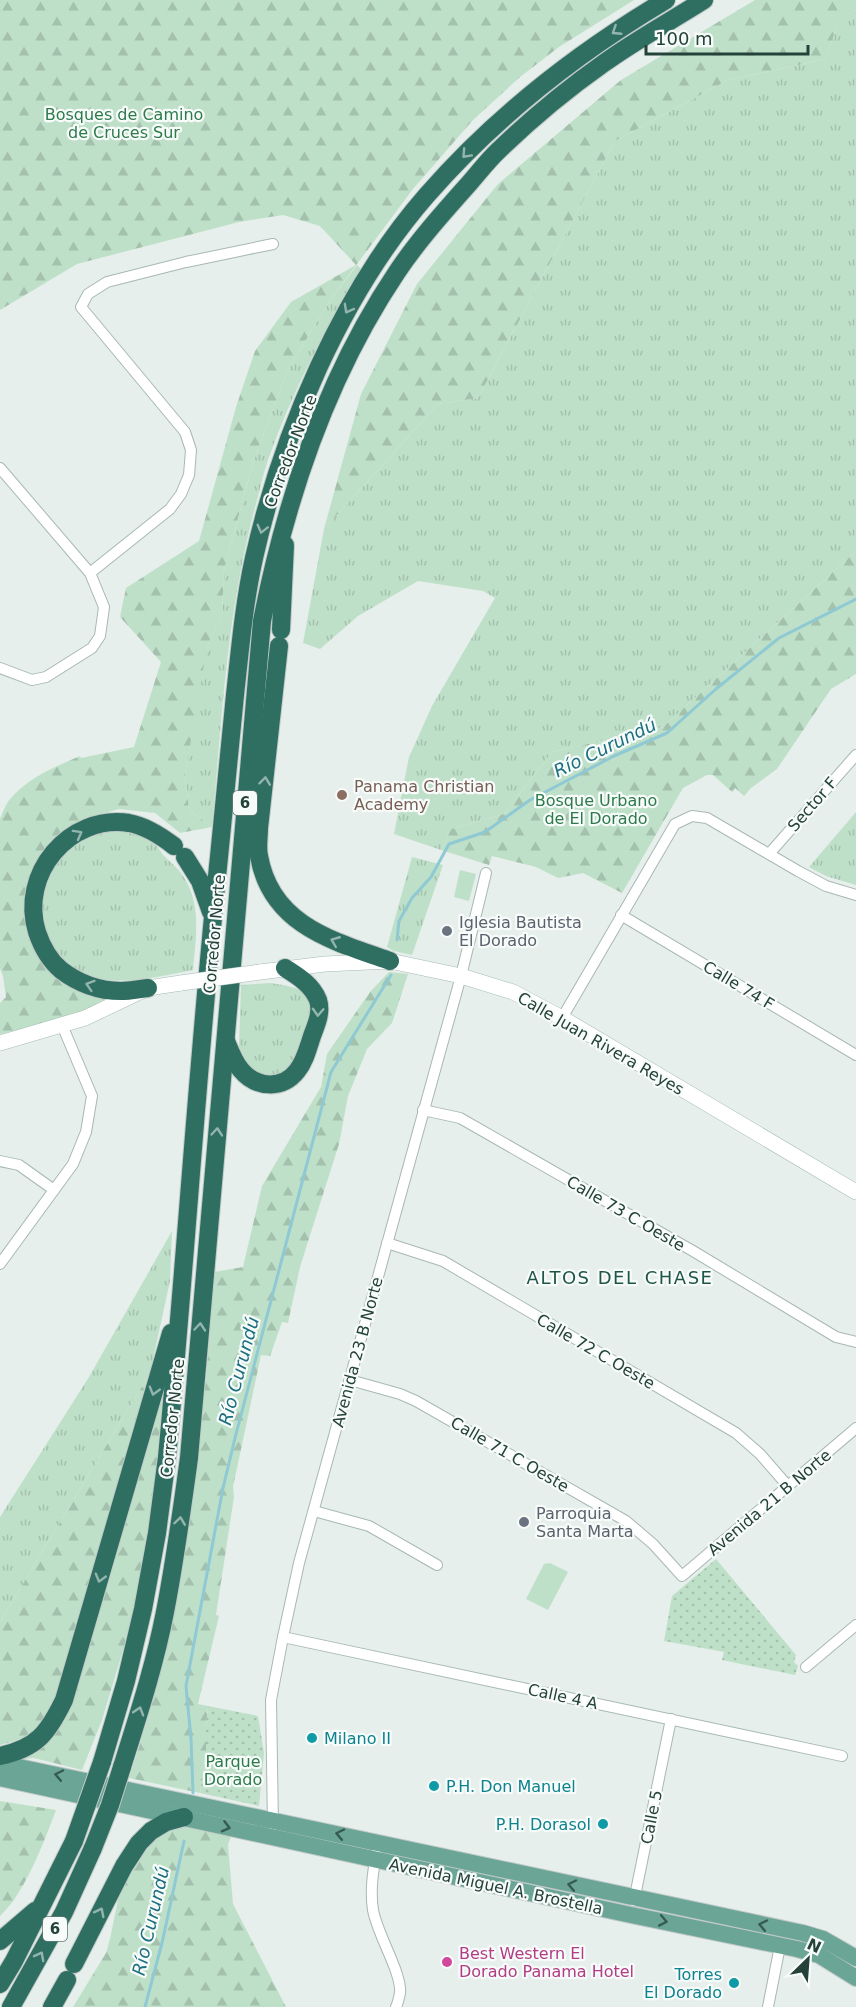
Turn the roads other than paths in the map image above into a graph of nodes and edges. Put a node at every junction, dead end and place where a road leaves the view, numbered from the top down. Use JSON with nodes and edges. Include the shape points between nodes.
{"nodes":[{"id":1,"x":666,"y":0,"type":"edge"},
{"id":2,"x":704,"y":0,"type":"edge"},
{"id":3,"x":273,"y":244,"type":"dead end"},
{"id":4,"x":0,"y":468,"type":"edge"},
{"id":5,"x":285,"y":519,"type":"junction"},
{"id":6,"x":90,"y":573,"type":"junction"},
{"id":7,"x":0,"y":668,"type":"edge"},
{"id":8,"x":856,"y":754,"type":"edge"},
{"id":9,"x":769,"y":854,"type":"junction"},
{"id":10,"x":486,"y":873,"type":"dead end"},
{"id":11,"x":856,"y":895,"type":"edge"},
{"id":12,"x":621,"y":915,"type":"junction"},
{"id":13,"x":213,"y":918,"type":"junction"},
{"id":14,"x":390,"y":961,"type":"junction"},
{"id":15,"x":285,"y":968,"type":"junction"},
{"id":16,"x":461,"y":976,"type":"junction"},
{"id":17,"x":148,"y":988,"type":"junction"},
{"id":18,"x":562,"y":1018,"type":"junction"},
{"id":19,"x":62,"y":1025,"type":"junction"},
{"id":20,"x":225,"y":1039,"type":"junction"},
{"id":21,"x":0,"y":1043,"type":"edge"},
{"id":22,"x":856,"y":1054,"type":"edge"},
{"id":23,"x":423,"y":1110,"type":"junction"},
{"id":24,"x":0,"y":1161,"type":"edge"},
{"id":25,"x":54,"y":1190,"type":"junction"},
{"id":26,"x":856,"y":1192,"type":"edge"},
{"id":27,"x":387,"y":1243,"type":"junction"},
{"id":28,"x":0,"y":1264,"type":"edge"},
{"id":29,"x":182,"y":1294,"type":"junction"},
{"id":30,"x":856,"y":1342,"type":"edge"},
{"id":31,"x":350,"y":1380,"type":"junction"},
{"id":32,"x":856,"y":1428,"type":"edge"},
{"id":33,"x":787,"y":1485,"type":"junction"},
{"id":34,"x":314,"y":1512,"type":"junction"},
{"id":35,"x":437,"y":1565,"type":"dead end"},
{"id":36,"x":682,"y":1576,"type":"joint"},
{"id":37,"x":856,"y":1625,"type":"edge"},
{"id":38,"x":283,"y":1637,"type":"junction"},
{"id":39,"x":806,"y":1667,"type":"dead end"},
{"id":40,"x":671,"y":1719,"type":"junction"},
{"id":41,"x":0,"y":1756,"type":"edge"},
{"id":42,"x":842,"y":1756,"type":"dead end"},
{"id":43,"x":0,"y":1762,"type":"edge"},
{"id":44,"x":0,"y":1778,"type":"edge"},
{"id":45,"x":134,"y":1798,"type":"junction"},
{"id":46,"x":152,"y":1802,"type":"junction"},
{"id":47,"x":184,"y":1817,"type":"junction"},
{"id":48,"x":274,"y":1819,"type":"junction"},
{"id":49,"x":273,"y":1838,"type":"junction"},
{"id":50,"x":379,"y":1842,"type":"junction"},
{"id":51,"x":375,"y":1860,"type":"junction"},
{"id":52,"x":634,"y":1898,"type":"junction"},
{"id":53,"x":44,"y":1901,"type":"junction"},
{"id":54,"x":631,"y":1915,"type":"junction"},
{"id":55,"x":0,"y":1941,"type":"edge"},
{"id":56,"x":780,"y":1946,"type":"junction"},
{"id":57,"x":856,"y":1959,"type":"edge"},
{"id":58,"x":856,"y":1978,"type":"edge"},
{"id":59,"x":0,"y":1984,"type":"edge"},
{"id":60,"x":11,"y":2007,"type":"edge"},
{"id":61,"x":52,"y":2007,"type":"edge"},
{"id":62,"x":396,"y":2007,"type":"edge"},
{"id":63,"x":768,"y":2007,"type":"edge"}],
"edges":[{"from":1,"to":13,"type":"highway","name":"Corredor Norte","number":"6","one_way":true,"via":[[592,47],[484,135],[426,197],[379,258],[347,310],[294,426],[254,558],[241,644]]},
{"from":2,"to":5,"type":"highway","name":"Corredor Norte","number":"6","via":[[604,63],[550,106],[499,150],[443,212],[398,270],[367,320],[312,438]]},
{"from":3,"to":6,"type":"street","via":[[107,282],[88,294],[81,307],[185,432],[191,450],[189,475],[170,509]]},
{"from":4,"to":6,"type":"street"},
{"from":14,"to":5,"type":"highway","one_way":true,"via":[[314,932],[282,906],[268,887],[259,855],[280,638]]},
{"from":5,"to":20,"type":"highway","name":"Corredor Norte","number":"6","via":[[262,621]]},
{"from":6,"to":7,"type":"street","via":[[104,608],[100,636],[92,648],[46,677],[32,680]]},
{"from":8,"to":9,"type":"street","name":"Sector F"},
{"from":9,"to":11,"type":"street","via":[[826,886]]},
{"from":9,"to":12,"type":"street","via":[[706,818],[692,816],[675,824]]},
{"from":10,"to":16,"type":"street","name":"Avenida 23 B Norte"},
{"from":12,"to":18,"type":"street"},
{"from":12,"to":22,"type":"street","name":"Calle 74 F"},
{"from":17,"to":13,"type":"highway","one_way":true,"via":[[97,988],[70,977],[54,964],[41,945],[33,904],[42,870],[51,854],[81,831],[114,822],[131,824],[162,837],[180,851],[200,881]]},
{"from":13,"to":29,"type":"highway","name":"Corredor Norte","number":"6"},
{"from":14,"to":15,"type":"street","name":"Calle Juan Rivera Reyes"},
{"from":14,"to":16,"type":"street","name":"Calle Juan Rivera Reyes"},
{"from":15,"to":17,"type":"street","name":"Calle Juan Rivera Reyes","bridge":true},
{"from":15,"to":20,"type":"highway","one_way":true,"via":[[309,987],[319,1003],[319,1018],[297,1071],[280,1083],[257,1083],[240,1069]]},
{"from":16,"to":18,"type":"street","name":"Calle Juan Rivera Reyes","via":[[513,992]]},
{"from":16,"to":23,"type":"street","name":"Avenida 23 B Norte"},
{"from":17,"to":19,"type":"street","name":"Calle Juan Rivera Reyes"},
{"from":18,"to":26,"type":"street","name":"Calle Juan Rivera Reyes"},
{"from":19,"to":21,"type":"street","name":"Calle Juan Rivera Reyes"},
{"from":19,"to":25,"type":"street","via":[[92,1096],[86,1132],[73,1164]]},
{"from":60,"to":20,"type":"highway","name":"Corredor Norte","number":"6","one_way":true,"bridge":true,"via":[[64,1911],[110,1805],[165,1614],[189,1458]]},
{"from":23,"to":27,"type":"street","name":"Avenida 23 B Norte"},
{"from":23,"to":30,"type":"street","name":"Calle 73 C Oeste","via":[[460,1118],[836,1337]]},
{"from":24,"to":25,"type":"street","via":[[19,1165]]},
{"from":25,"to":28,"type":"street"},
{"from":27,"to":31,"type":"street","name":"Avenida 23 B Norte"},
{"from":27,"to":33,"type":"street","name":"Calle 72 C Oeste","via":[[442,1261],[736,1433]]},
{"from":29,"to":41,"type":"highway","one_way":true,"via":[[64,1700],[49,1728],[36,1742]]},
{"from":29,"to":53,"type":"highway","name":"Corredor Norte","number":"6","bridge":true,"via":[[157,1533],[126,1681],[74,1841]]},
{"from":31,"to":34,"type":"street","name":"Avenida 23 B Norte"},
{"from":31,"to":36,"type":"street","name":"Calle 71 C Oeste","via":[[417,1401],[626,1521],[648,1538]]},
{"from":32,"to":33,"type":"street","name":"Avenida 21 B Norte"},
{"from":33,"to":36,"type":"street","name":"Avenida 21 B Norte"},
{"from":34,"to":35,"type":"street","via":[[369,1526]]},
{"from":34,"to":38,"type":"street","name":"Avenida 23 B Norte"},
{"from":37,"to":39,"type":"street"},
{"from":38,"to":40,"type":"street","name":"Calle 4 A"},
{"from":38,"to":48,"type":"street","name":"Avenida 23 B Norte","via":[[271,1700]]},
{"from":40,"to":42,"type":"street","name":"Calle 4 A"},
{"from":40,"to":52,"type":"street","name":"Calle 5"},
{"from":45,"to":43,"type":"main road","one_way":true},
{"from":44,"to":45,"type":"main road"},
{"from":45,"to":46,"type":"main road","name":"Avenida Miguel A. Brostella"},
{"from":46,"to":47,"type":"main road","name":"Avenida Miguel A. Brostella"},
{"from":46,"to":48,"type":"main road","name":"Avenida Miguel A. Brostella"},
{"from":47,"to":49,"type":"main road","name":"Avenida Miguel A. Brostella","one_way":true},
{"from":61,"to":47,"type":"highway","one_way":true,"via":[[139,1843],[166,1822]]},
{"from":48,"to":49,"type":"street","name":"Avenida 23 B Norte"},
{"from":50,"to":48,"type":"main road","name":"Avenida Miguel A. Brostella","one_way":true},
{"from":49,"to":51,"type":"main road","name":"Avenida Miguel A. Brostella"},
{"from":50,"to":51,"type":"street"},
{"from":52,"to":50,"type":"main road","name":"Avenida Miguel A. Brostella","one_way":true},
{"from":51,"to":54,"type":"main road","name":"Avenida Miguel A. Brostella"},
{"from":51,"to":62,"type":"street","via":[[373,1910],[397,1973],[400,1992]]},
{"from":52,"to":54,"type":"street","name":"Calle 5"},
{"from":57,"to":52,"type":"main road","name":"Avenida Miguel A. Brostella","one_way":true,"via":[[814,1936]]},
{"from":53,"to":55,"type":"highway"},
{"from":53,"to":59,"type":"highway","name":"Corredor Norte","number":"6"},
{"from":54,"to":56,"type":"main road","name":"Avenida Miguel A. Brostella","one_way":true},
{"from":56,"to":58,"type":"main road","name":"Avenida Miguel A. Brostella","via":[[819,1955]]},
{"from":56,"to":63,"type":"street"}]}
